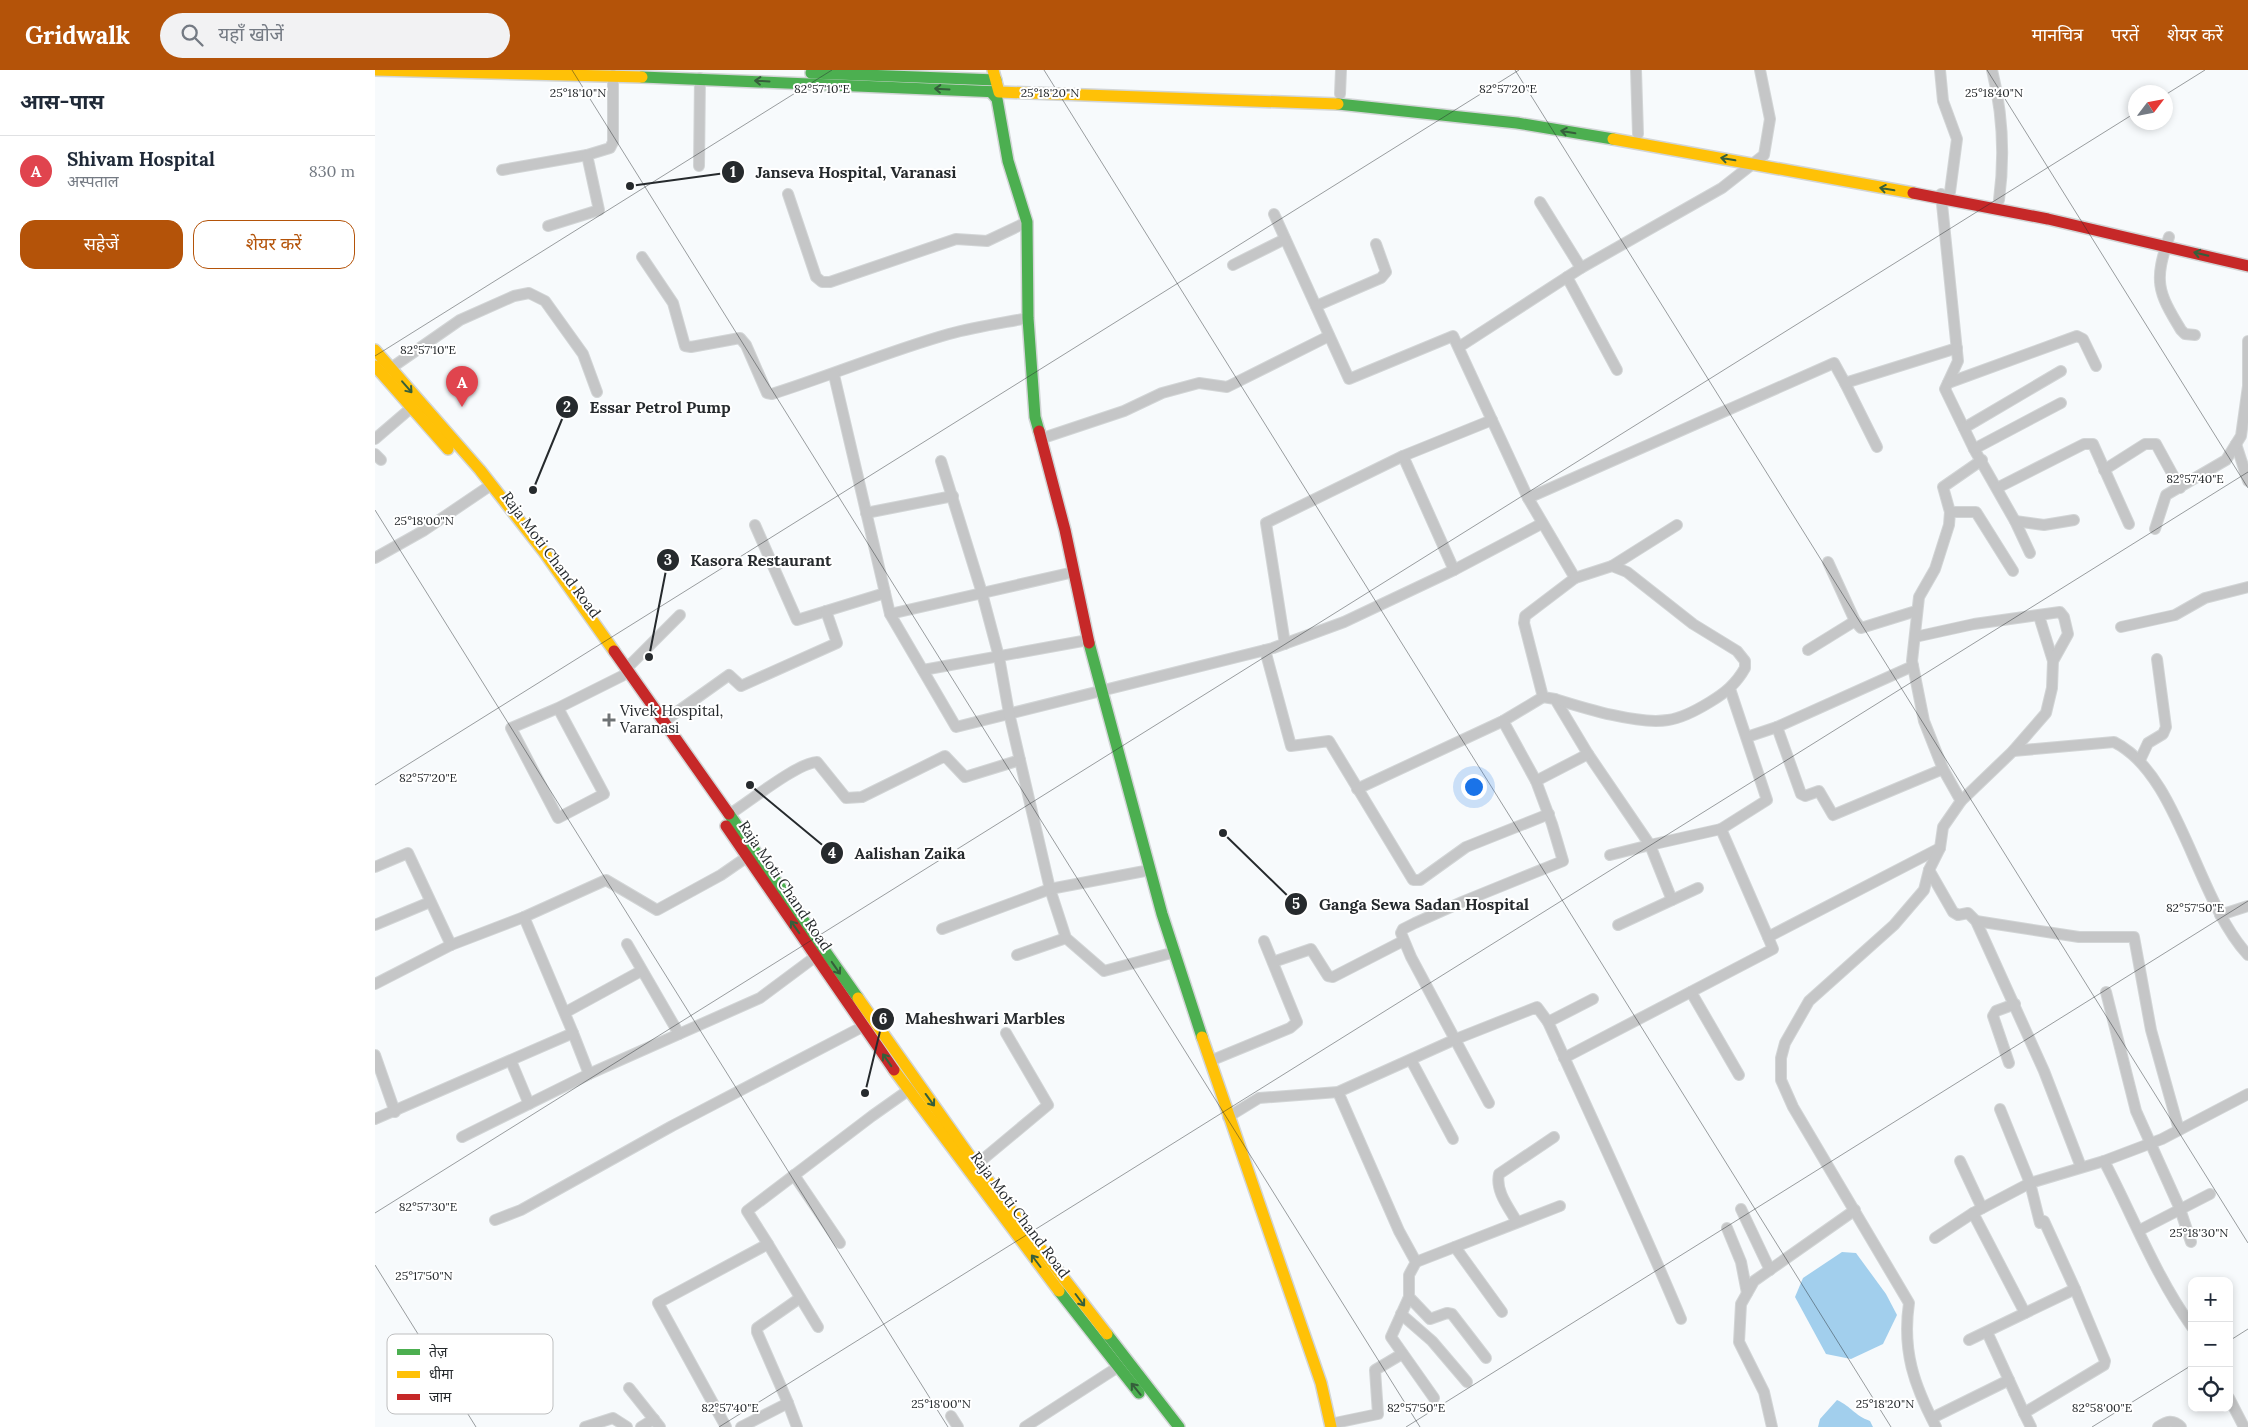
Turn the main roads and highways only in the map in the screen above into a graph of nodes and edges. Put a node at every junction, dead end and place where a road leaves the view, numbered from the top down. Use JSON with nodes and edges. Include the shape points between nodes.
{"nodes":[{"id":1,"x":375,"y":70,"type":"edge"},
{"id":2,"x":429,"y":70,"type":"edge"},
{"id":3,"x":742,"y":70,"type":"edge"},
{"id":4,"x":840,"y":72,"type":"edge"},
{"id":5,"x":990,"y":75,"type":"edge"},
{"id":6,"x":996,"y":94,"type":"junction"},
{"id":7,"x":1862,"y":179,"type":"junction"},
{"id":8,"x":1944,"y":193,"type":"junction"},
{"id":9,"x":2168,"y":242,"type":"junction"},
{"id":10,"x":2248,"y":255,"type":"edge"},
{"id":11,"x":2248,"y":266,"type":"edge"},
{"id":12,"x":375,"y":350,"type":"edge"},
{"id":13,"x":375,"y":366,"type":"edge"},
{"id":14,"x":487,"y":488,"type":"junction"},
{"id":15,"x":624,"y":672,"type":"junction"},
{"id":16,"x":913,"y":1087,"type":"junction"},
{"id":17,"x":1330,"y":1425,"type":"edge"},
{"id":18,"x":1167,"y":1427,"type":"edge"},
{"id":19,"x":1179,"y":1427,"type":"edge"}],
"edges":[{"from":1,"to":2,"type":"main road"},
{"from":6,"to":2,"type":"main road","one_way":true,"via":[[700,78]]},
{"from":3,"to":4,"type":"main road"},
{"from":4,"to":5,"type":"main road"},
{"from":5,"to":6,"type":"main road"},
{"from":5,"to":7,"type":"main road","via":[[1340,94],[1447,104],[1764,156]]},
{"from":7,"to":6,"type":"main road","one_way":true,"via":[[1404,108],[1107,94]]},
{"from":6,"to":17,"type":"main road","via":[[1008,161],[1027,222],[1028,318],[1035,416],[1100,690],[1175,952],[1228,1117],[1321,1382]]},
{"from":7,"to":8,"type":"main road"},
{"from":8,"to":9,"type":"main road","via":[[2047,219]]},
{"from":8,"to":9,"type":"main road","via":[[1999,200]]},
{"from":9,"to":10,"type":"main road"},
{"from":11,"to":9,"type":"main road","one_way":true},
{"from":12,"to":14,"type":"main road","one_way":true},
{"from":13,"to":14,"type":"main road","name":"Raja Moti Chand Road"},
{"from":14,"to":15,"type":"main road","name":"Raja Moti Chand Road"},
{"from":15,"to":16,"type":"main road","one_way":true,"via":[[730,814]]},
{"from":16,"to":15,"type":"main road","name":"Raja Moti Chand Road","one_way":true,"via":[[815,957]]},
{"from":18,"to":16,"type":"main road","name":"Raja Moti Chand Road","one_way":true,"via":[[1119,1367]]},
{"from":16,"to":19,"type":"main road","one_way":true}]}
